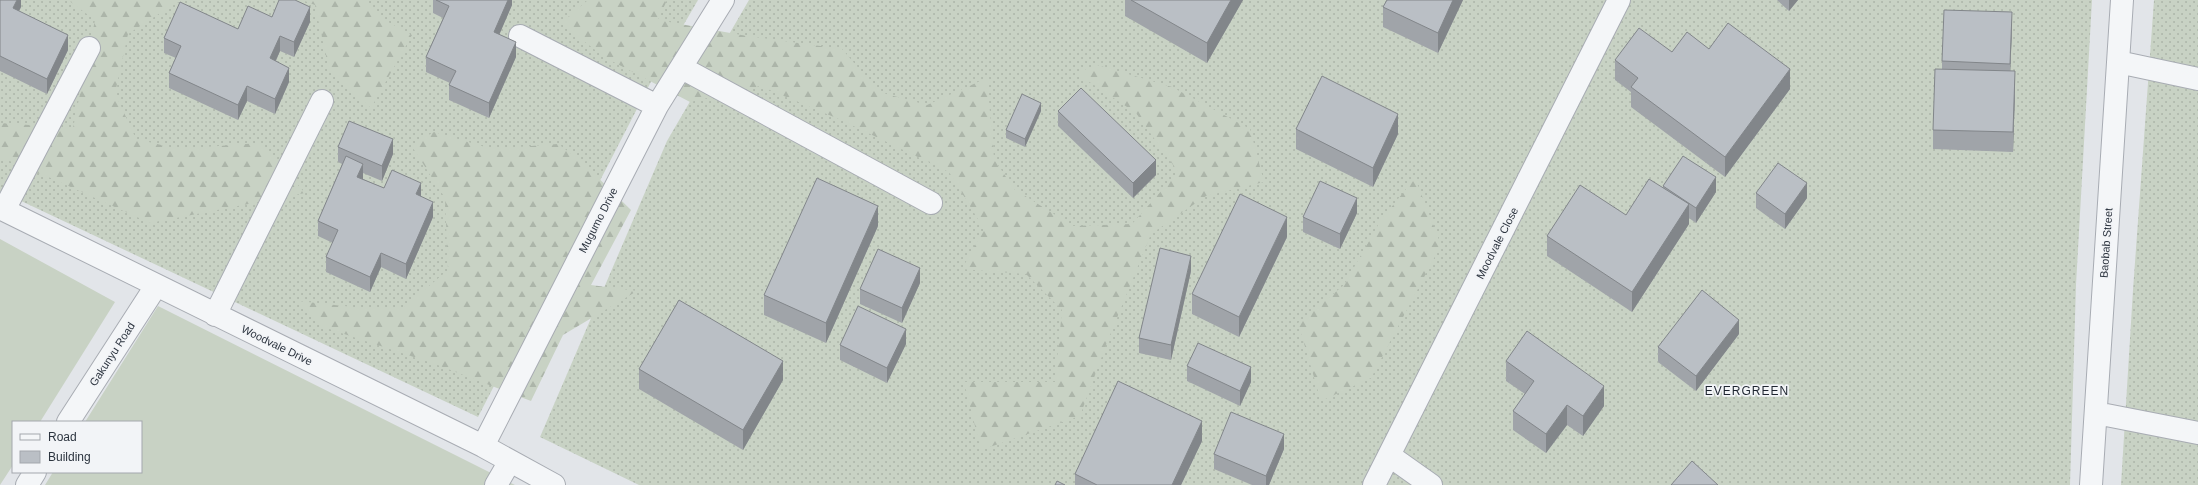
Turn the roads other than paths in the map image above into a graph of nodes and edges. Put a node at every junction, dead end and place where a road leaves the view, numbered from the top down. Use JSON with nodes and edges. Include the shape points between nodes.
{"nodes":[{"id":1,"x":723,"y":0,"type":"edge"},
{"id":2,"x":1619,"y":0,"type":"edge"},
{"id":3,"x":2122,"y":0,"type":"edge"},
{"id":4,"x":520,"y":36,"type":"dead end"},
{"id":5,"x":89,"y":48,"type":"dead end"},
{"id":6,"x":2118,"y":62,"type":"junction"},
{"id":7,"x":682,"y":68,"type":"junction"},
{"id":8,"x":2198,"y":79,"type":"edge"},
{"id":9,"x":322,"y":101,"type":"dead end"},
{"id":10,"x":657,"y":106,"type":"junction"},
{"id":11,"x":931,"y":203,"type":"dead end"},
{"id":12,"x":2,"y":209,"type":"edge"},
{"id":13,"x":156,"y":286,"type":"junction"},
{"id":14,"x":215,"y":315,"type":"junction"},
{"id":15,"x":2096,"y":413,"type":"junction"},
{"id":16,"x":69,"y":421,"type":"edge"},
{"id":17,"x":2198,"y":433,"type":"edge"},
{"id":18,"x":483,"y":446,"type":"junction"},
{"id":19,"x":1390,"y":456,"type":"junction"},
{"id":20,"x":510,"y":461,"type":"junction"},
{"id":21,"x":34,"y":473,"type":"edge"},
{"id":22,"x":27,"y":485,"type":"edge"},
{"id":23,"x":496,"y":485,"type":"edge"},
{"id":24,"x":554,"y":485,"type":"edge"},
{"id":25,"x":1374,"y":485,"type":"edge"},
{"id":26,"x":1431,"y":485,"type":"edge"},
{"id":27,"x":2091,"y":485,"type":"edge"}],
"edges":[{"from":1,"to":7,"type":"street","name":"Mugumo Drive"},
{"from":2,"to":19,"type":"street","name":"Moodvale Close"},
{"from":3,"to":6,"type":"street","name":"Baobab Street"},
{"from":4,"to":10,"type":"street"},
{"from":5,"to":12,"type":"street"},
{"from":6,"to":8,"type":"street"},
{"from":6,"to":15,"type":"street","name":"Baobab Street"},
{"from":7,"to":10,"type":"street","name":"Mugumo Drive"},
{"from":7,"to":11,"type":"street"},
{"from":9,"to":14,"type":"street"},
{"from":10,"to":18,"type":"street","name":"Mugumo Drive"},
{"from":12,"to":13,"type":"street","name":"Woodvale Drive"},
{"from":13,"to":14,"type":"street","name":"Woodvale Drive"},
{"from":13,"to":16,"type":"street","name":"Gakunyu Road"},
{"from":14,"to":18,"type":"street","name":"Woodvale Drive"},
{"from":15,"to":17,"type":"street"},
{"from":15,"to":27,"type":"street","name":"Baobab Street"},
{"from":18,"to":20,"type":"street","name":"Woodvale Drive"},
{"from":19,"to":25,"type":"street","name":"Moodvale Close"},
{"from":19,"to":26,"type":"street"},
{"from":20,"to":23,"type":"street"},
{"from":20,"to":24,"type":"street","name":"Woodvale Drive"},
{"from":21,"to":22,"type":"street"}]}
